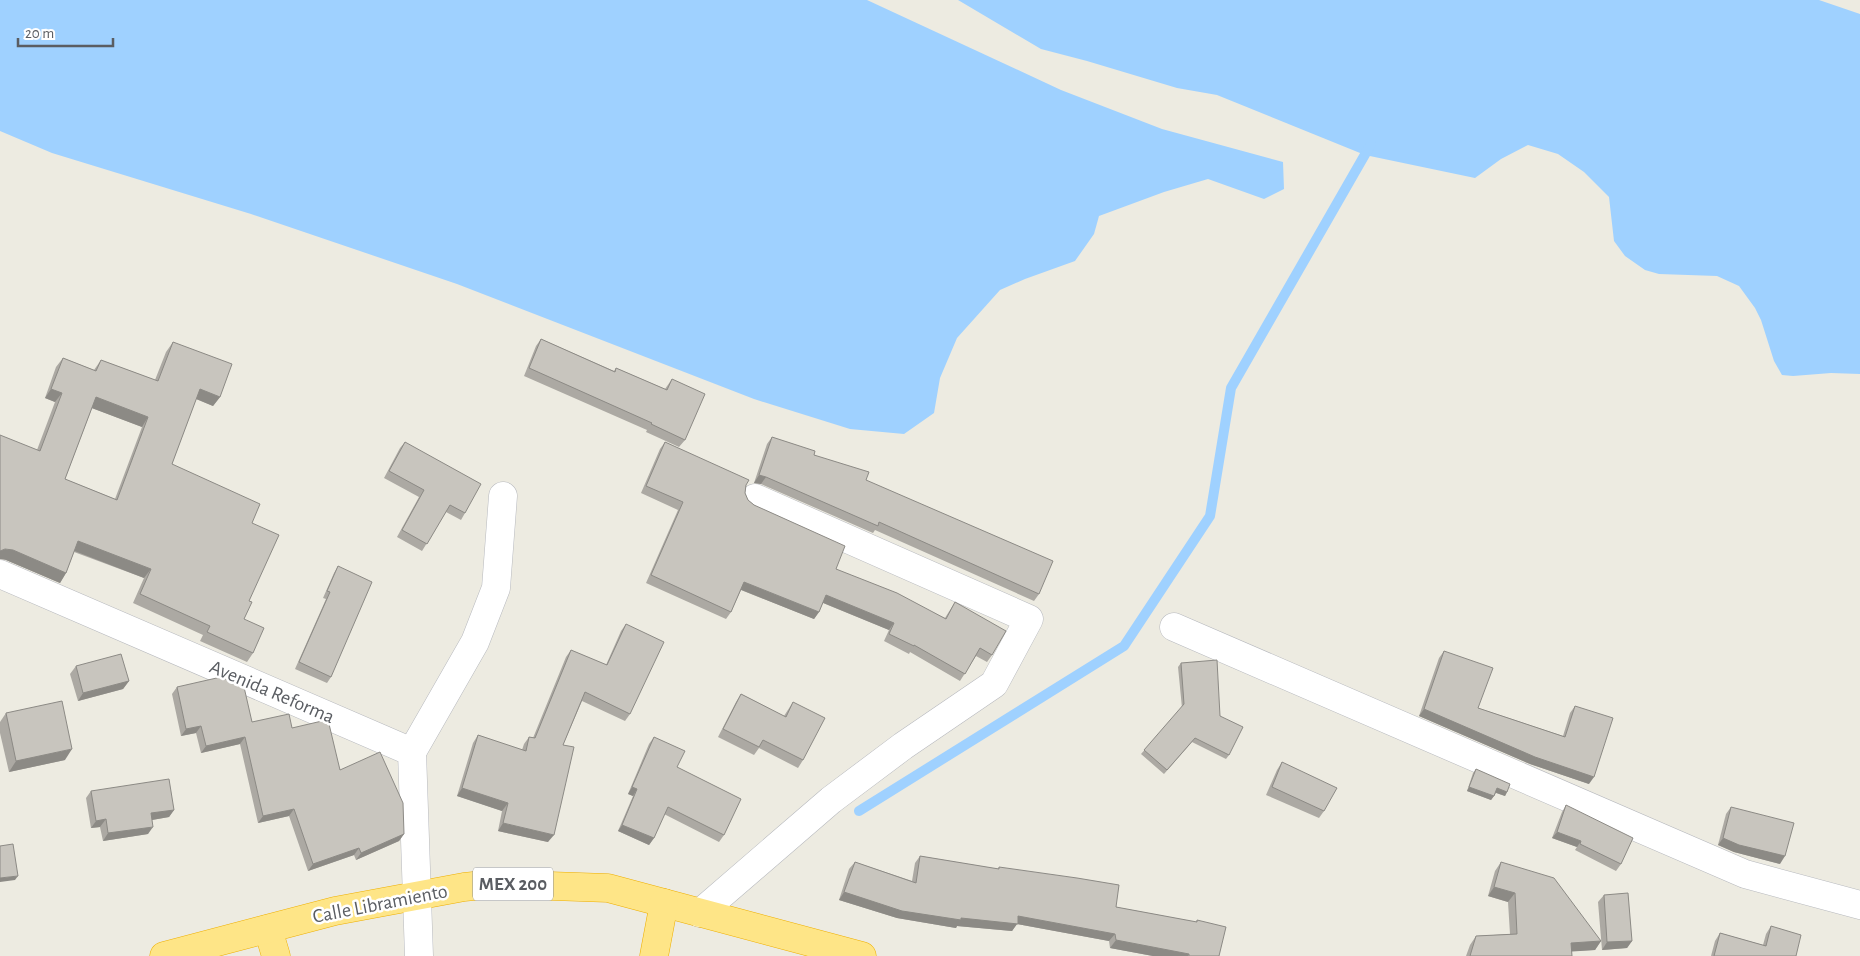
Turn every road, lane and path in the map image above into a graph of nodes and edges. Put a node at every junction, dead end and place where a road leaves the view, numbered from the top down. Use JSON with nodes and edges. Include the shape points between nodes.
{"nodes":[{"id":1,"x":503,"y":496,"type":"dead end"},
{"id":2,"x":755,"y":498,"type":"dead end"},
{"id":3,"x":0,"y":574,"type":"edge"},
{"id":4,"x":1174,"y":628,"type":"dead end"},
{"id":5,"x":412,"y":752,"type":"junction"},
{"id":6,"x":418,"y":896,"type":"junction"},
{"id":7,"x":664,"y":903,"type":"junction"},
{"id":8,"x":1860,"y":905,"type":"edge"},
{"id":9,"x":700,"y":913,"type":"junction"},
{"id":10,"x":268,"y":929,"type":"junction"},
{"id":11,"x":826,"y":951,"type":"edge"},
{"id":12,"x":164,"y":956,"type":"edge"},
{"id":13,"x":276,"y":956,"type":"edge"},
{"id":14,"x":419,"y":956,"type":"edge"},
{"id":15,"x":654,"y":956,"type":"edge"},
{"id":16,"x":862,"y":956,"type":"edge"}],
"edges":[{"from":1,"to":5,"type":"street","via":[[496,588],[475,642]]},
{"from":2,"to":9,"type":"street","via":[[1029,619],[994,684],[831,800]]},
{"from":3,"to":5,"type":"street","name":"Avenida Reforma"},
{"from":4,"to":8,"type":"street","via":[[1745,874]]},
{"from":5,"to":6,"type":"street"},
{"from":6,"to":7,"type":"highway","name":"Calle Libramiento","number":"MEX 200","via":[[493,884],[608,888]]},
{"from":6,"to":10,"type":"highway","name":"Calle Libramiento","number":"MEX 200","via":[[336,911]]},
{"from":6,"to":14,"type":"street"},
{"from":7,"to":9,"type":"highway","name":"Calle Libramiento","number":"MEX 200"},
{"from":7,"to":15,"type":"highway"},
{"from":9,"to":11,"type":"highway","name":"Calle Libramiento","number":"MEX 200"},
{"from":10,"to":12,"type":"highway","name":"Calle Libramiento","number":"MEX 200"},
{"from":10,"to":13,"type":"highway"},
{"from":11,"to":16,"type":"highway","name":"Calle Libramiento","number":"MEX 200"}]}
